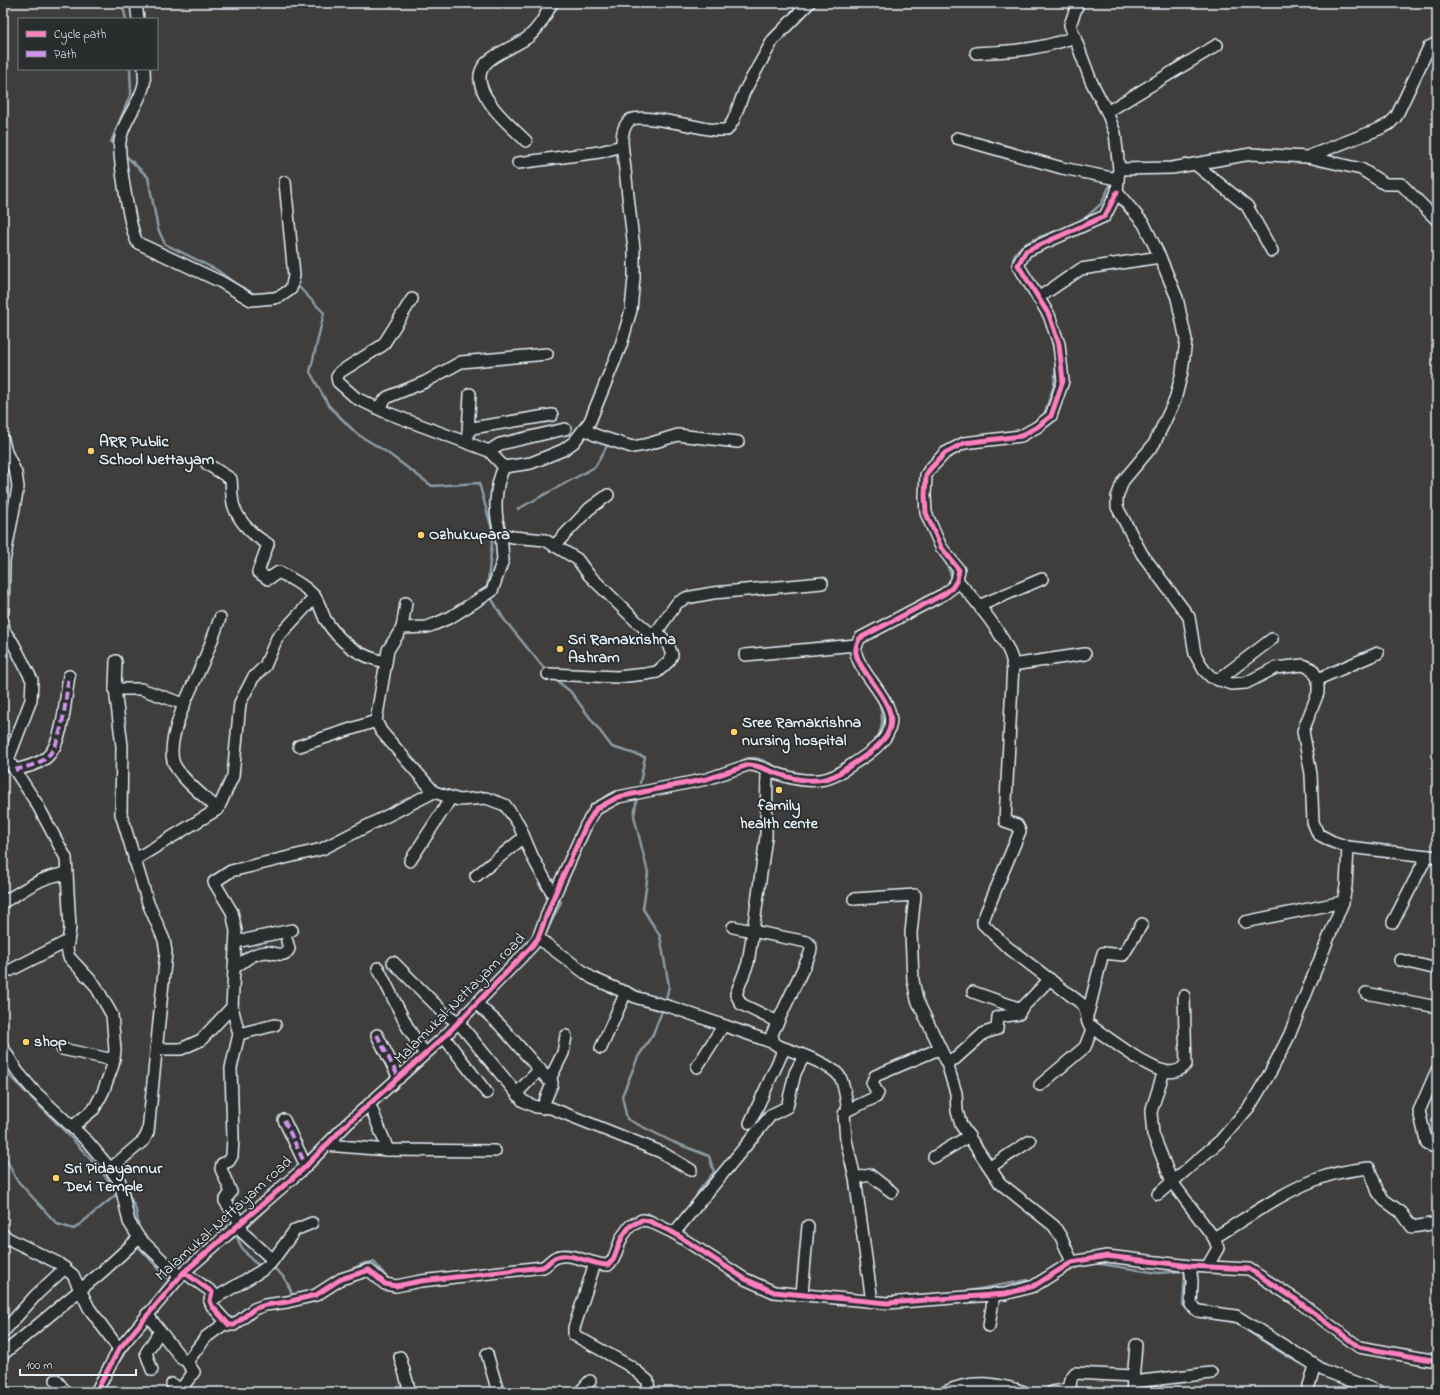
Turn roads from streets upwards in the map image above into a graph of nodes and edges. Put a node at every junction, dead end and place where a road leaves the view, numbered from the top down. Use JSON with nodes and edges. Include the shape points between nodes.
{"nodes":[{"id":1,"x":136,"y":3,"type":"edge"},
{"id":2,"x":552,"y":3,"type":"edge"},
{"id":3,"x":809,"y":3,"type":"edge"},
{"id":4,"x":1078,"y":3,"type":"edge"},
{"id":5,"x":138,"y":18,"type":"edge"},
{"id":6,"x":1075,"y":37,"type":"junction"},
{"id":7,"x":1437,"y":43,"type":"edge"},
{"id":8,"x":1217,"y":45,"type":"dead end"},
{"id":9,"x":976,"y":53,"type":"dead end"},
{"id":10,"x":144,"y":70,"type":"edge"},
{"id":11,"x":1107,"y":112,"type":"junction"},
{"id":12,"x":957,"y":138,"type":"dead end"},
{"id":13,"x":526,"y":141,"type":"dead end"},
{"id":14,"x":622,"y":146,"type":"junction"},
{"id":15,"x":1307,"y":157,"type":"junction"},
{"id":16,"x":518,"y":163,"type":"dead end"},
{"id":17,"x":1195,"y":164,"type":"junction"},
{"id":18,"x":1118,"y":174,"type":"junction"},
{"id":19,"x":286,"y":182,"type":"dead end"},
{"id":20,"x":1117,"y":192,"type":"junction"},
{"id":21,"x":1437,"y":220,"type":"edge"},
{"id":22,"x":1272,"y":251,"type":"dead end"},
{"id":23,"x":1160,"y":256,"type":"junction"},
{"id":24,"x":1038,"y":298,"type":"junction"},
{"id":25,"x":412,"y":300,"type":"dead end"},
{"id":26,"x":547,"y":354,"type":"dead end"},
{"id":27,"x":470,"y":394,"type":"dead end"},
{"id":28,"x":380,"y":410,"type":"junction"},
{"id":29,"x":552,"y":415,"type":"dead end"},
{"id":30,"x":565,"y":429,"type":"dead end"},
{"id":31,"x":585,"y":429,"type":"junction"},
{"id":32,"x":468,"y":438,"type":"junction"},
{"id":33,"x":3,"y":440,"type":"edge"},
{"id":34,"x":738,"y":442,"type":"dead end"},
{"id":35,"x":489,"y":452,"type":"junction"},
{"id":36,"x":207,"y":464,"type":"dead end"},
{"id":37,"x":504,"y":467,"type":"junction"},
{"id":38,"x":608,"y":495,"type":"dead end"},
{"id":39,"x":501,"y":534,"type":"junction"},
{"id":40,"x":554,"y":546,"type":"junction"},
{"id":41,"x":1042,"y":579,"type":"dead end"},
{"id":42,"x":957,"y":580,"type":"junction"},
{"id":43,"x":822,"y":583,"type":"dead end"},
{"id":44,"x":315,"y":598,"type":"junction"},
{"id":45,"x":406,"y":603,"type":"dead end"},
{"id":46,"x":980,"y":605,"type":"junction"},
{"id":47,"x":3,"y":611,"type":"edge"},
{"id":48,"x":220,"y":618,"type":"dead end"},
{"id":49,"x":3,"y":622,"type":"edge"},
{"id":50,"x":402,"y":628,"type":"junction"},
{"id":51,"x":655,"y":634,"type":"junction"},
{"id":52,"x":1272,"y":639,"type":"dead end"},
{"id":53,"x":856,"y":645,"type":"junction"},
{"id":54,"x":1378,"y":652,"type":"dead end"},
{"id":55,"x":1085,"y":654,"type":"dead end"},
{"id":56,"x":745,"y":655,"type":"dead end"},
{"id":57,"x":116,"y":662,"type":"dead end"},
{"id":58,"x":386,"y":662,"type":"junction"},
{"id":59,"x":1012,"y":665,"type":"junction"},
{"id":60,"x":548,"y":674,"type":"dead end"},
{"id":61,"x":68,"y":676,"type":"dead end"},
{"id":62,"x":1318,"y":679,"type":"junction"},
{"id":63,"x":1218,"y":680,"type":"junction"},
{"id":64,"x":115,"y":689,"type":"junction"},
{"id":65,"x":184,"y":704,"type":"junction"},
{"id":66,"x":376,"y":721,"type":"junction"},
{"id":67,"x":299,"y":746,"type":"dead end"},
{"id":68,"x":6,"y":756,"type":"edge"},
{"id":69,"x":15,"y":770,"type":"junction"},
{"id":70,"x":767,"y":770,"type":"junction"},
{"id":71,"x":434,"y":792,"type":"junction"},
{"id":72,"x":451,"y":798,"type":"junction"},
{"id":73,"x":218,"y":809,"type":"junction"},
{"id":74,"x":524,"y":837,"type":"junction"},
{"id":75,"x":1348,"y":847,"type":"junction"},
{"id":76,"x":1432,"y":857,"type":"edge"},
{"id":77,"x":134,"y":860,"type":"junction"},
{"id":78,"x":410,"y":861,"type":"dead end"},
{"id":79,"x":67,"y":874,"type":"junction"},
{"id":80,"x":476,"y":876,"type":"dead end"},
{"id":81,"x":554,"y":896,"type":"junction"},
{"id":82,"x":854,"y":899,"type":"dead end"},
{"id":83,"x":3,"y":902,"type":"edge"},
{"id":84,"x":1343,"y":902,"type":"junction"},
{"id":85,"x":1245,"y":922,"type":"dead end"},
{"id":86,"x":1393,"y":922,"type":"dead end"},
{"id":87,"x":1142,"y":924,"type":"dead end"},
{"id":88,"x":733,"y":927,"type":"dead end"},
{"id":89,"x":292,"y":930,"type":"dead end"},
{"id":90,"x":753,"y":931,"type":"junction"},
{"id":91,"x":538,"y":938,"type":"junction"},
{"id":92,"x":68,"y":941,"type":"junction"},
{"id":93,"x":288,"y":941,"type":"dead end"},
{"id":94,"x":236,"y":942,"type":"junction"},
{"id":95,"x":1400,"y":960,"type":"dead end"},
{"id":96,"x":393,"y":962,"type":"dead end"},
{"id":97,"x":234,"y":968,"type":"junction"},
{"id":98,"x":378,"y":968,"type":"dead end"},
{"id":99,"x":1437,"y":969,"type":"edge"},
{"id":100,"x":11,"y":970,"type":"dead end"},
{"id":101,"x":1050,"y":979,"type":"junction"},
{"id":102,"x":626,"y":992,"type":"junction"},
{"id":103,"x":973,"y":992,"type":"dead end"},
{"id":104,"x":1366,"y":993,"type":"dead end"},
{"id":105,"x":1184,"y":996,"type":"dead end"},
{"id":106,"x":476,"y":1003,"type":"junction"},
{"id":107,"x":232,"y":1006,"type":"junction"},
{"id":108,"x":1437,"y":1006,"type":"edge"},
{"id":109,"x":1021,"y":1009,"type":"junction"},
{"id":110,"x":1088,"y":1013,"type":"junction"},
{"id":111,"x":458,"y":1022,"type":"junction"},
{"id":112,"x":778,"y":1022,"type":"junction"},
{"id":113,"x":275,"y":1025,"type":"dead end"},
{"id":114,"x":723,"y":1026,"type":"junction"},
{"id":115,"x":1092,"y":1027,"type":"junction"},
{"id":116,"x":239,"y":1034,"type":"junction"},
{"id":117,"x":377,"y":1035,"type":"dead end"},
{"id":118,"x":566,"y":1036,"type":"dead end"},
{"id":119,"x":444,"y":1037,"type":"junction"},
{"id":120,"x":774,"y":1044,"type":"junction"},
{"id":121,"x":3,"y":1048,"type":"edge"},
{"id":122,"x":601,"y":1048,"type":"dead end"},
{"id":123,"x":784,"y":1048,"type":"junction"},
{"id":124,"x":62,"y":1049,"type":"dead end"},
{"id":125,"x":157,"y":1049,"type":"junction"},
{"id":126,"x":939,"y":1049,"type":"junction"},
{"id":127,"x":425,"y":1054,"type":"junction"},
{"id":128,"x":804,"y":1056,"type":"junction"},
{"id":129,"x":114,"y":1060,"type":"junction"},
{"id":130,"x":946,"y":1060,"type":"junction"},
{"id":131,"x":697,"y":1067,"type":"dead end"},
{"id":132,"x":540,"y":1069,"type":"junction"},
{"id":133,"x":1437,"y":1070,"type":"edge"},
{"id":134,"x":1164,"y":1071,"type":"junction"},
{"id":135,"x":399,"y":1078,"type":"junction"},
{"id":136,"x":552,"y":1084,"type":"junction"},
{"id":137,"x":1040,"y":1084,"type":"dead end"},
{"id":138,"x":487,"y":1093,"type":"dead end"},
{"id":139,"x":517,"y":1093,"type":"junction"},
{"id":140,"x":370,"y":1105,"type":"junction"},
{"id":141,"x":542,"y":1108,"type":"junction"},
{"id":142,"x":848,"y":1110,"type":"junction"},
{"id":143,"x":284,"y":1120,"type":"dead end"},
{"id":144,"x":750,"y":1123,"type":"dead end"},
{"id":145,"x":72,"y":1127,"type":"junction"},
{"id":146,"x":969,"y":1136,"type":"junction"},
{"id":147,"x":1030,"y":1141,"type":"dead end"},
{"id":148,"x":326,"y":1145,"type":"junction"},
{"id":149,"x":1437,"y":1148,"type":"edge"},
{"id":150,"x":388,"y":1150,"type":"junction"},
{"id":151,"x":495,"y":1151,"type":"dead end"},
{"id":152,"x":934,"y":1157,"type":"dead end"},
{"id":153,"x":306,"y":1166,"type":"junction"},
{"id":154,"x":990,"y":1167,"type":"junction"},
{"id":155,"x":110,"y":1169,"type":"junction"},
{"id":156,"x":691,"y":1170,"type":"dead end"},
{"id":157,"x":855,"y":1178,"type":"junction"},
{"id":158,"x":1172,"y":1182,"type":"junction"},
{"id":159,"x":892,"y":1192,"type":"dead end"},
{"id":160,"x":1158,"y":1194,"type":"dead end"},
{"id":161,"x":312,"y":1223,"type":"dead end"},
{"id":162,"x":1437,"y":1223,"type":"edge"},
{"id":163,"x":241,"y":1224,"type":"junction"},
{"id":164,"x":808,"y":1226,"type":"dead end"},
{"id":165,"x":676,"y":1231,"type":"junction"},
{"id":166,"x":3,"y":1235,"type":"edge"},
{"id":167,"x":139,"y":1238,"type":"junction"},
{"id":168,"x":1214,"y":1238,"type":"junction"},
{"id":169,"x":273,"y":1260,"type":"junction"},
{"id":170,"x":594,"y":1262,"type":"junction"},
{"id":171,"x":1072,"y":1262,"type":"junction"},
{"id":172,"x":1190,"y":1266,"type":"junction"},
{"id":173,"x":1207,"y":1267,"type":"junction"},
{"id":174,"x":65,"y":1268,"type":"junction"},
{"id":175,"x":181,"y":1275,"type":"junction"},
{"id":176,"x":80,"y":1290,"type":"junction"},
{"id":177,"x":802,"y":1294,"type":"junction"},
{"id":178,"x":994,"y":1294,"type":"junction"},
{"id":179,"x":210,"y":1301,"type":"junction"},
{"id":180,"x":872,"y":1302,"type":"junction"},
{"id":181,"x":147,"y":1314,"type":"junction"},
{"id":182,"x":227,"y":1322,"type":"junction"},
{"id":183,"x":989,"y":1326,"type":"dead end"},
{"id":184,"x":160,"y":1331,"type":"junction"},
{"id":185,"x":3,"y":1332,"type":"edge"},
{"id":186,"x":1136,"y":1345,"type":"dead end"},
{"id":187,"x":119,"y":1349,"type":"junction"},
{"id":188,"x":3,"y":1354,"type":"edge"},
{"id":189,"x":487,"y":1354,"type":"dead end"},
{"id":190,"x":400,"y":1357,"type":"dead end"},
{"id":191,"x":182,"y":1359,"type":"dead end"},
{"id":192,"x":1437,"y":1361,"type":"edge"},
{"id":193,"x":1314,"y":1369,"type":"junction"},
{"id":194,"x":152,"y":1370,"type":"dead end"},
{"id":195,"x":1211,"y":1373,"type":"dead end"},
{"id":196,"x":56,"y":1380,"type":"dead end"},
{"id":197,"x":590,"y":1381,"type":"dead end"},
{"id":198,"x":1133,"y":1383,"type":"edge"},
{"id":199,"x":172,"y":1384,"type":"dead end"},
{"id":200,"x":984,"y":1387,"type":"edge"},
{"id":201,"x":63,"y":1392,"type":"edge"},
{"id":202,"x":96,"y":1392,"type":"edge"},
{"id":203,"x":410,"y":1392,"type":"edge"},
{"id":204,"x":498,"y":1392,"type":"edge"},
{"id":205,"x":580,"y":1392,"type":"edge"},
{"id":206,"x":649,"y":1392,"type":"edge"},
{"id":207,"x":945,"y":1392,"type":"edge"},
{"id":208,"x":1024,"y":1392,"type":"edge"},
{"id":209,"x":1052,"y":1392,"type":"edge"},
{"id":210,"x":1307,"y":1392,"type":"edge"},
{"id":211,"x":1380,"y":1392,"type":"edge"}],
"edges":[{"from":1,"to":5,"type":"street"},
{"from":2,"to":13,"type":"street","via":[[540,25],[527,37],[486,62],[480,70],[479,80],[489,103]]},
{"from":3,"to":14,"type":"street","via":[[773,40],[744,92],[729,128],[722,131],[638,118],[631,120],[625,127]]},
{"from":4,"to":6,"type":"street","via":[[1070,25]]},
{"from":6,"to":9,"type":"street","via":[[1026,51]]},
{"from":6,"to":11,"type":"street","via":[[1091,81]]},
{"from":7,"to":15,"type":"street","via":[[1429,47],[1396,117],[1389,124]]},
{"from":8,"to":11,"type":"street"},
{"from":10,"to":19,"type":"street","via":[[144,84],[120,141],[132,230],[138,244],[221,282],[251,300],[281,296],[291,289],[294,276]]},
{"from":11,"to":18,"type":"street","via":[[1115,133]]},
{"from":12,"to":18,"type":"street","via":[[1062,168]]},
{"from":14,"to":16,"type":"street","via":[[600,152]]},
{"from":14,"to":31,"type":"street","via":[[634,249],[631,310],[602,395]]},
{"from":15,"to":17,"type":"street","via":[[1251,154]]},
{"from":15,"to":21,"type":"street","via":[[1361,169],[1385,184],[1401,184]]},
{"from":17,"to":18,"type":"street"},
{"from":17,"to":22,"type":"street","via":[[1247,206]]},
{"from":18,"to":20,"type":"street"},
{"from":20,"to":23,"type":"street","via":[[1144,224]]},
{"from":20,"to":24,"type":"street","via":[[1105,216],[1026,252],[1018,265]]},
{"from":23,"to":24,"type":"street","via":[[1081,269]]},
{"from":23,"to":63,"type":"street","via":[[1177,298],[1186,340],[1182,372],[1175,400],[1154,444],[1123,481],[1117,497],[1118,507],[1142,554],[1189,617],[1195,654],[1204,670]]},
{"from":24,"to":42,"type":"street","via":[[1049,315],[1059,344],[1063,381],[1051,416],[1021,436],[964,443],[945,453],[926,475],[926,513],[942,547],[959,570]]},
{"from":25,"to":28,"type":"street","via":[[383,345],[340,372],[337,377],[340,384],[356,398]]},
{"from":26,"to":28,"type":"street","via":[[461,362],[425,382],[388,397],[381,404]]},
{"from":27,"to":32,"type":"street"},
{"from":28,"to":32,"type":"street"},
{"from":29,"to":32,"type":"street","via":[[472,428]]},
{"from":30,"to":35,"type":"street","via":[[500,444]]},
{"from":31,"to":34,"type":"street","via":[[595,435],[632,447],[645,446],[678,435]]},
{"from":31,"to":37,"type":"street","via":[[563,450],[531,463]]},
{"from":32,"to":35,"type":"street"},
{"from":33,"to":47,"type":"street","via":[[16,473],[18,487],[4,561]]},
{"from":35,"to":37,"type":"street"},
{"from":36,"to":44,"type":"street","via":[[231,479],[234,507],[256,537],[268,544],[258,572],[268,579],[279,572],[303,586]]},
{"from":37,"to":39,"type":"street","via":[[496,500]]},
{"from":38,"to":40,"type":"street","via":[[589,509]]},
{"from":39,"to":40,"type":"street","via":[[545,540]]},
{"from":39,"to":50,"type":"street","via":[[503,560],[488,594],[435,624],[427,627]]},
{"from":40,"to":51,"type":"street","via":[[577,559],[589,575],[636,622]]},
{"from":41,"to":46,"type":"street"},
{"from":42,"to":46,"type":"street"},
{"from":42,"to":53,"type":"street","via":[[944,594],[860,638]]},
{"from":43,"to":51,"type":"street","via":[[686,598],[677,603]]},
{"from":44,"to":58,"type":"street","via":[[332,630],[349,647],[371,659]]},
{"from":44,"to":73,"type":"street","via":[[277,638],[265,666],[253,678],[240,703],[233,776]]},
{"from":45,"to":50,"type":"street"},
{"from":46,"to":59,"type":"street","via":[[1010,654]]},
{"from":48,"to":65,"type":"street"},
{"from":49,"to":68,"type":"street","via":[[4,631],[32,680],[31,700]]},
{"from":50,"to":58,"type":"street","via":[[388,650]]},
{"from":51,"to":60,"type":"street","via":[[661,636],[668,644],[672,655],[657,672],[617,677]]},
{"from":52,"to":63,"type":"street"},
{"from":53,"to":56,"type":"street"},
{"from":53,"to":70,"type":"street","name":"Malamukal-Nettayam road","via":[[856,653],[880,690],[890,716],[889,730],[885,738],[877,747],[838,774],[825,779],[807,781]]},
{"from":54,"to":62,"type":"street"},
{"from":55,"to":59,"type":"street"},
{"from":57,"to":64,"type":"street"},
{"from":58,"to":66,"type":"street"},
{"from":59,"to":101,"type":"street","via":[[1005,821],[1017,825],[1020,831],[983,922],[986,929]]},
{"from":61,"to":69,"type":"street","via":[[61,723],[54,748],[46,758]]},
{"from":62,"to":63,"type":"street","via":[[1312,669],[1303,665],[1275,668],[1246,683],[1231,684]]},
{"from":62,"to":75,"type":"street","via":[[1318,693],[1303,731],[1311,774],[1313,822],[1316,831],[1322,837]]},
{"from":64,"to":65,"type":"street","via":[[141,689]]},
{"from":64,"to":77,"type":"street","via":[[122,746],[121,814]]},
{"from":65,"to":73,"type":"street","via":[[173,746],[173,762],[182,775]]},
{"from":66,"to":67,"type":"street"},
{"from":66,"to":71,"type":"street","via":[[381,731]]},
{"from":68,"to":69,"type":"street"},
{"from":69,"to":79,"type":"street","via":[[66,858]]},
{"from":70,"to":81,"type":"street","name":"Malamukal-Nettayam road","via":[[755,764],[748,765],[707,779],[606,802],[596,808],[590,816]]},
{"from":70,"to":90,"type":"street","via":[[766,837]]},
{"from":71,"to":72,"type":"street"},
{"from":71,"to":94,"type":"street","via":[[322,849],[230,870],[214,882],[232,912]]},
{"from":72,"to":74,"type":"street","via":[[486,798],[505,805]]},
{"from":72,"to":78,"type":"street"},
{"from":73,"to":77,"type":"street"},
{"from":74,"to":80,"type":"street"},
{"from":74,"to":81,"type":"street"},
{"from":75,"to":76,"type":"street"},
{"from":75,"to":84,"type":"street"},
{"from":76,"to":86,"type":"street"},
{"from":77,"to":125,"type":"street","via":[[164,940],[166,952]]},
{"from":79,"to":83,"type":"street","via":[[56,874],[39,881]]},
{"from":79,"to":92,"type":"street","via":[[70,928]]},
{"from":81,"to":91,"type":"street","name":"Malamukal-Nettayam road"},
{"from":82,"to":126,"type":"street","via":[[915,895],[911,933],[913,980],[917,1000]]},
{"from":84,"to":85,"type":"street"},
{"from":84,"to":158,"type":"street","via":[[1288,1036],[1254,1100],[1220,1141]]},
{"from":87,"to":110,"type":"street","via":[[1123,955],[1103,952]]},
{"from":88,"to":90,"type":"street"},
{"from":89,"to":94,"type":"street"},
{"from":90,"to":112,"type":"street","via":[[748,963],[736,994],[741,1004]]},
{"from":90,"to":112,"type":"street","via":[[807,942],[811,947]]},
{"from":91,"to":102,"type":"street","via":[[592,978]]},
{"from":91,"to":106,"type":"street","name":"Malamukal-Nettayam road"},
{"from":92,"to":100,"type":"street"},
{"from":92,"to":129,"type":"street","via":[[69,957],[95,985],[112,1015]]},
{"from":93,"to":97,"type":"street","via":[[288,952],[280,955],[264,952],[250,956]]},
{"from":94,"to":97,"type":"street"},
{"from":95,"to":99,"type":"street"},
{"from":96,"to":111,"type":"street","via":[[444,1013]]},
{"from":97,"to":107,"type":"street"},
{"from":98,"to":127,"type":"street","via":[[408,1028]]},
{"from":101,"to":109,"type":"street"},
{"from":101,"to":110,"type":"street","via":[[1082,1004]]},
{"from":102,"to":114,"type":"street"},
{"from":102,"to":122,"type":"street"},
{"from":103,"to":109,"type":"street"},
{"from":104,"to":108,"type":"street"},
{"from":105,"to":134,"type":"street","via":[[1186,1064],[1179,1070]]},
{"from":106,"to":111,"type":"street","name":"Malamukal-Nettayam road"},
{"from":106,"to":132,"type":"street"},
{"from":107,"to":116,"type":"street"},
{"from":107,"to":125,"type":"street","via":[[201,1040],[182,1049]]},
{"from":109,"to":130,"type":"street","via":[[1019,1014],[998,1018],[997,1029],[984,1033],[955,1059]]},
{"from":110,"to":115,"type":"street","via":[[1088,1023]]},
{"from":111,"to":119,"type":"street","name":"Malamukal-Nettayam road"},
{"from":111,"to":139,"type":"street"},
{"from":112,"to":120,"type":"street","via":[[772,1034]]},
{"from":113,"to":116,"type":"street"},
{"from":114,"to":120,"type":"street"},
{"from":114,"to":131,"type":"street"},
{"from":115,"to":134,"type":"street","via":[[1151,1066]]},
{"from":115,"to":137,"type":"street","via":[[1085,1047]]},
{"from":116,"to":163,"type":"street","via":[[231,1068],[234,1138],[232,1156],[229,1162],[222,1164],[221,1169],[230,1192],[225,1201]]},
{"from":117,"to":135,"type":"street"},
{"from":118,"to":136,"type":"street","via":[[563,1053],[551,1077]]},
{"from":119,"to":127,"type":"street","name":"Malamukal-Nettayam road"},
{"from":119,"to":138,"type":"street"},
{"from":120,"to":123,"type":"street"},
{"from":121,"to":145,"type":"street","via":[[33,1090]]},
{"from":123,"to":128,"type":"street"},
{"from":123,"to":144,"type":"street"},
{"from":124,"to":129,"type":"street"},
{"from":125,"to":155,"type":"street","via":[[148,1132],[144,1140]]},
{"from":126,"to":130,"type":"street"},
{"from":126,"to":142,"type":"street","via":[[875,1076],[872,1081],[878,1093],[876,1097]]},
{"from":127,"to":135,"type":"street","name":"Malamukal-Nettayam road"},
{"from":128,"to":142,"type":"street","via":[[838,1073],[842,1079]]},
{"from":128,"to":165,"type":"street","via":[[795,1073],[786,1107],[771,1115]]},
{"from":129,"to":145,"type":"street","via":[[94,1109]]},
{"from":130,"to":146,"type":"street","via":[[956,1093],[961,1125]]},
{"from":132,"to":136,"type":"street"},
{"from":132,"to":139,"type":"street"},
{"from":133,"to":149,"type":"street","via":[[1419,1111],[1427,1144]]},
{"from":134,"to":158,"type":"street","via":[[1151,1112],[1153,1134]]},
{"from":135,"to":140,"type":"street","name":"Malamukal-Nettayam road"},
{"from":136,"to":141,"type":"street"},
{"from":139,"to":141,"type":"street","via":[[523,1100]]},
{"from":140,"to":148,"type":"street","name":"Malamukal-Nettayam road"},
{"from":140,"to":150,"type":"street"},
{"from":141,"to":156,"type":"street","via":[[551,1108],[660,1152]]},
{"from":142,"to":157,"type":"street","via":[[844,1114],[846,1140]]},
{"from":143,"to":153,"type":"street"},
{"from":145,"to":155,"type":"street"},
{"from":146,"to":152,"type":"street"},
{"from":146,"to":154,"type":"street"},
{"from":147,"to":154,"type":"street"},
{"from":148,"to":150,"type":"street"},
{"from":148,"to":153,"type":"street","name":"Malamukal-Nettayam road"},
{"from":150,"to":151,"type":"street"},
{"from":153,"to":163,"type":"street","name":"Malamukal-Nettayam road"},
{"from":154,"to":171,"type":"street","via":[[1000,1183],[1054,1226],[1062,1237]]},
{"from":155,"to":167,"type":"street","via":[[120,1182],[129,1222]]},
{"from":157,"to":159,"type":"street","via":[[870,1176]]},
{"from":157,"to":180,"type":"street"},
{"from":158,"to":160,"type":"street"},
{"from":158,"to":168,"type":"street"},
{"from":161,"to":169,"type":"street","via":[[295,1230]]},
{"from":162,"to":168,"type":"street","via":[[1412,1227],[1402,1213],[1381,1196],[1369,1168],[1344,1171],[1315,1180],[1290,1192]]},
{"from":163,"to":169,"type":"street","via":[[243,1233]]},
{"from":163,"to":175,"type":"street","name":"Malamukal-Nettayam road"},
{"from":164,"to":177,"type":"street"},
{"from":165,"to":170,"type":"street","via":[[640,1220],[632,1224],[622,1237],[610,1263],[605,1265]]},
{"from":165,"to":177,"type":"street","via":[[759,1286],[774,1292]]},
{"from":166,"to":174,"type":"street"},
{"from":167,"to":175,"type":"street"},
{"from":167,"to":176,"type":"street"},
{"from":168,"to":173,"type":"street","via":[[1218,1248]]},
{"from":169,"to":179,"type":"street","via":[[257,1274]]},
{"from":170,"to":182,"type":"street","via":[[574,1257],[553,1258],[543,1267],[396,1286],[385,1284],[369,1270],[341,1279],[316,1295],[265,1305],[251,1311],[234,1325]]},
{"from":170,"to":206,"type":"street","via":[[574,1335],[630,1366],[648,1381]]},
{"from":171,"to":172,"type":"street","via":[[1106,1256]]},
{"from":171,"to":178,"type":"street","via":[[1034,1286],[1005,1294]]},
{"from":172,"to":173,"type":"street"},
{"from":172,"to":193,"type":"street","via":[[1191,1305],[1198,1310],[1236,1316]]},
{"from":173,"to":192,"type":"street","via":[[1249,1269],[1295,1299],[1358,1347]]},
{"from":174,"to":176,"type":"street","via":[[73,1275]]},
{"from":174,"to":185,"type":"street","via":[[36,1295]]},
{"from":175,"to":179,"type":"street","via":[[212,1292]]},
{"from":175,"to":181,"type":"street","name":"Malamukal-Nettayam road"},
{"from":176,"to":187,"type":"street","via":[[89,1308]]},
{"from":176,"to":188,"type":"street"},
{"from":177,"to":180,"type":"street"},
{"from":178,"to":180,"type":"street","via":[[887,1304]]},
{"from":178,"to":183,"type":"street"},
{"from":179,"to":182,"type":"street"},
{"from":181,"to":184,"type":"street"},
{"from":181,"to":187,"type":"street","name":"Malamukal-Nettayam road"},
{"from":182,"to":199,"type":"street","via":[[206,1337],[187,1362],[194,1372],[181,1389]]},
{"from":184,"to":191,"type":"street"},
{"from":184,"to":194,"type":"street","via":[[146,1353]]},
{"from":186,"to":198,"type":"street"},
{"from":187,"to":202,"type":"street","name":"Malamukal-Nettayam road"},
{"from":189,"to":204,"type":"street"},
{"from":190,"to":203,"type":"street"},
{"from":193,"to":210,"type":"street"},
{"from":193,"to":211,"type":"street"},
{"from":195,"to":198,"type":"street"},
{"from":196,"to":201,"type":"street","via":[[65,1391]]},
{"from":197,"to":205,"type":"street"},
{"from":198,"to":209,"type":"street","via":[[1075,1373],[1068,1389]]},
{"from":200,"to":207,"type":"street","via":[[958,1387]]},
{"from":200,"to":208,"type":"street","via":[[1006,1386]]}]}
